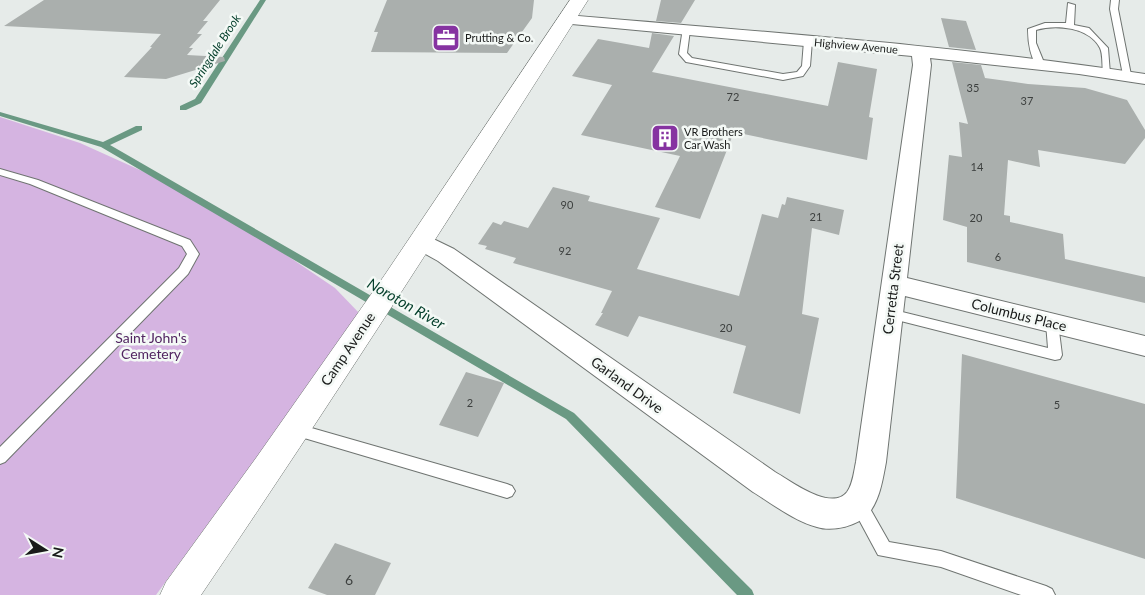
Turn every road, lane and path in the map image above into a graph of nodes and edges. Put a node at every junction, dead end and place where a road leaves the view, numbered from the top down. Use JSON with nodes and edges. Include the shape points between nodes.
{"nodes":[{"id":1,"x":579,"y":0,"type":"edge"},
{"id":2,"x":1115,"y":0,"type":"edge"},
{"id":3,"x":1071,"y":5,"type":"dead end"},
{"id":4,"x":567,"y":20,"type":"junction"},
{"id":5,"x":1070,"y":26,"type":"junction"},
{"id":6,"x":686,"y":30,"type":"junction"},
{"id":7,"x":808,"y":41,"type":"junction"},
{"id":8,"x":920,"y":52,"type":"junction"},
{"id":9,"x":1041,"y":65,"type":"junction"},
{"id":10,"x":1107,"y":72,"type":"junction"},
{"id":11,"x":1127,"y":75,"type":"junction"},
{"id":12,"x":1145,"y":78,"type":"edge"},
{"id":13,"x":0,"y":172,"type":"edge"},
{"id":14,"x":421,"y":241,"type":"junction"},
{"id":15,"x":894,"y":284,"type":"junction"},
{"id":16,"x":890,"y":314,"type":"junction"},
{"id":17,"x":1052,"y":324,"type":"junction"},
{"id":18,"x":1145,"y":346,"type":"edge"},
{"id":19,"x":294,"y":429,"type":"junction"},
{"id":20,"x":0,"y":457,"type":"edge"},
{"id":21,"x":507,"y":491,"type":"dead end"},
{"id":22,"x":849,"y":509,"type":"junction"},
{"id":23,"x":179,"y":595,"type":"edge"},
{"id":24,"x":1046,"y":595,"type":"edge"}],
"edges":[{"from":1,"to":4,"type":"street","name":"Camp Avenue"},
{"from":2,"to":11,"type":"lane"},
{"from":3,"to":5,"type":"lane"},
{"from":4,"to":6,"type":"street","name":"Highview Avenue"},
{"from":4,"to":14,"type":"street","name":"Camp Avenue"},
{"from":5,"to":9,"type":"lane","via":[[1045,25],[1032,29],[1032,43]]},
{"from":5,"to":10,"type":"lane","via":[[1086,30],[1104,48]]},
{"from":6,"to":7,"type":"street","name":"Highview Avenue"},
{"from":6,"to":7,"type":"lane","via":[[683,54],[689,60],[783,77],[800,74],[806,66]]},
{"from":7,"to":8,"type":"street","name":"Highview Avenue"},
{"from":8,"to":9,"type":"street","name":"Highview Avenue"},
{"from":8,"to":15,"type":"street","name":"Cerretta Street","via":[[922,65]]},
{"from":9,"to":10,"type":"street","name":"Highview Avenue"},
{"from":10,"to":11,"type":"street","name":"Highview Avenue"},
{"from":11,"to":12,"type":"street","name":"Highview Avenue"},
{"from":13,"to":20,"type":"lane","via":[[34,182],[186,243],[193,254],[184,271]]},
{"from":14,"to":19,"type":"street","name":"Camp Avenue"},
{"from":14,"to":22,"type":"street","name":"Garland Drive","via":[[446,255],[764,482],[818,513]]},
{"from":15,"to":16,"type":"street","name":"Cerretta Street"},
{"from":15,"to":17,"type":"street","name":"Columbus Place"},
{"from":16,"to":17,"type":"lane","via":[[1055,355]]},
{"from":16,"to":22,"type":"street","name":"Cerretta Street","via":[[866,486]]},
{"from":17,"to":18,"type":"street","name":"Columbus Place"},
{"from":19,"to":21,"type":"lane"},
{"from":19,"to":23,"type":"street","name":"Camp Avenue"},
{"from":22,"to":24,"type":"lane","via":[[884,549],[942,558]]}]}
